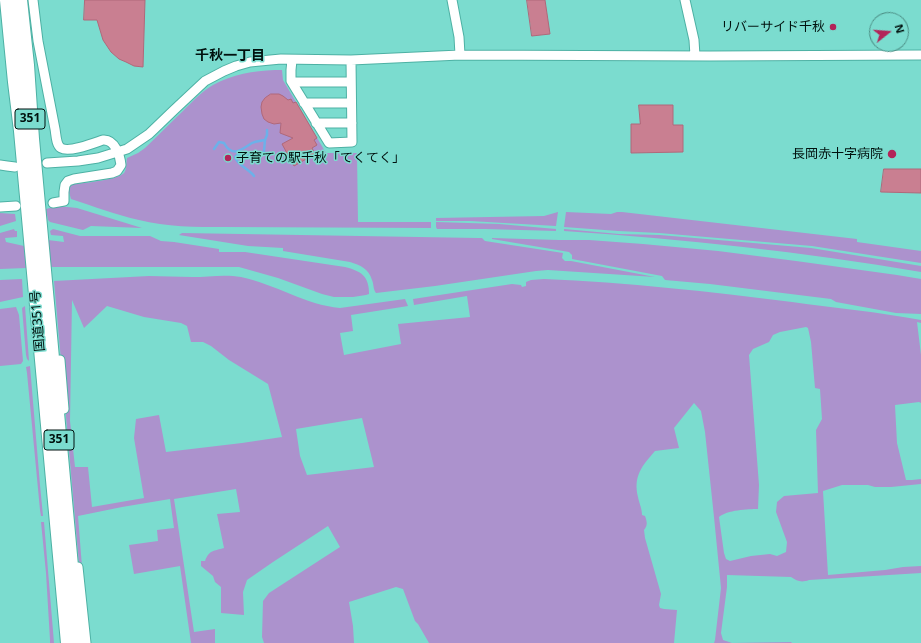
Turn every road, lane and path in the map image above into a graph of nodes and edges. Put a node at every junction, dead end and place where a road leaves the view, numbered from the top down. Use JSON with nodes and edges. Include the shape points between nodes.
{"nodes":[{"id":1,"x":1,"y":0,"type":"edge"},
{"id":2,"x":7,"y":0,"type":"edge"},
{"id":3,"x":20,"y":0,"type":"edge"},
{"id":4,"x":33,"y":0,"type":"edge"},
{"id":5,"x":452,"y":0,"type":"edge"},
{"id":6,"x":685,"y":0,"type":"edge"},
{"id":7,"x":921,"y":55,"type":"edge"},
{"id":8,"x":460,"y":56,"type":"junction"},
{"id":9,"x":695,"y":56,"type":"junction"},
{"id":10,"x":292,"y":60,"type":"junction"},
{"id":11,"x":351,"y":60,"type":"junction"},
{"id":12,"x":15,"y":82,"type":"junction"},
{"id":13,"x":292,"y":82,"type":"junction"},
{"id":14,"x":351,"y":82,"type":"junction"},
{"id":15,"x":304,"y":103,"type":"junction"},
{"id":16,"x":351,"y":103,"type":"junction"},
{"id":17,"x":316,"y":123,"type":"junction"},
{"id":18,"x":352,"y":123,"type":"junction"},
{"id":19,"x":118,"y":152,"type":"junction"},
{"id":20,"x":47,"y":163,"type":"dead end"},
{"id":21,"x":0,"y":165,"type":"edge"},
{"id":22,"x":15,"y":167,"type":"dead end"},
{"id":23,"x":53,"y":203,"type":"dead end"},
{"id":24,"x":16,"y":206,"type":"dead end"},
{"id":25,"x":0,"y":207,"type":"edge"},
{"id":26,"x":36,"y":238,"type":"junction"},
{"id":27,"x":60,"y":360,"type":"dead end"},
{"id":28,"x":68,"y":643,"type":"edge"},
{"id":29,"x":78,"y":643,"type":"edge"},
{"id":30,"x":86,"y":643,"type":"edge"}],
"edges":[{"from":1,"to":12,"type":"highway","via":[[4,30]]},
{"from":2,"to":12,"type":"highway","name":"国道351号","number":"351"},
{"from":3,"to":26,"type":"highway","name":"国道351号","number":"351","via":[[32,139]]},
{"from":4,"to":19,"type":"street","via":[[38,41],[58,144],[62,148],[83,147],[106,139]]},
{"from":5,"to":8,"type":"street"},
{"from":6,"to":9,"type":"street"},
{"from":7,"to":9,"type":"street"},
{"from":8,"to":9,"type":"street"},
{"from":8,"to":11,"type":"street"},
{"from":10,"to":11,"type":"street"},
{"from":10,"to":13,"type":"street"},
{"from":10,"to":19,"type":"street","via":[[250,62],[216,75],[194,90],[148,134],[127,149]]},
{"from":11,"to":14,"type":"street"},
{"from":12,"to":26,"type":"highway","name":"国道351号","number":"351"},
{"from":13,"to":14,"type":"street"},
{"from":13,"to":15,"type":"street"},
{"from":14,"to":16,"type":"street"},
{"from":15,"to":16,"type":"street"},
{"from":15,"to":17,"type":"street"},
{"from":16,"to":18,"type":"street"},
{"from":17,"to":18,"type":"street"},
{"from":17,"to":18,"type":"street","via":[[328,144],[352,142]]},
{"from":19,"to":20,"type":"street","via":[[91,159]]},
{"from":19,"to":23,"type":"street","via":[[121,165],[117,171],[68,181],[65,185],[64,201]]},
{"from":21,"to":22,"type":"street"},
{"from":24,"to":25,"type":"street"},
{"from":26,"to":28,"type":"highway","name":"国道351号","number":"351"},
{"from":26,"to":29,"type":"highway","name":"国道351号","number":"351"},
{"from":27,"to":30,"type":"street"}]}
